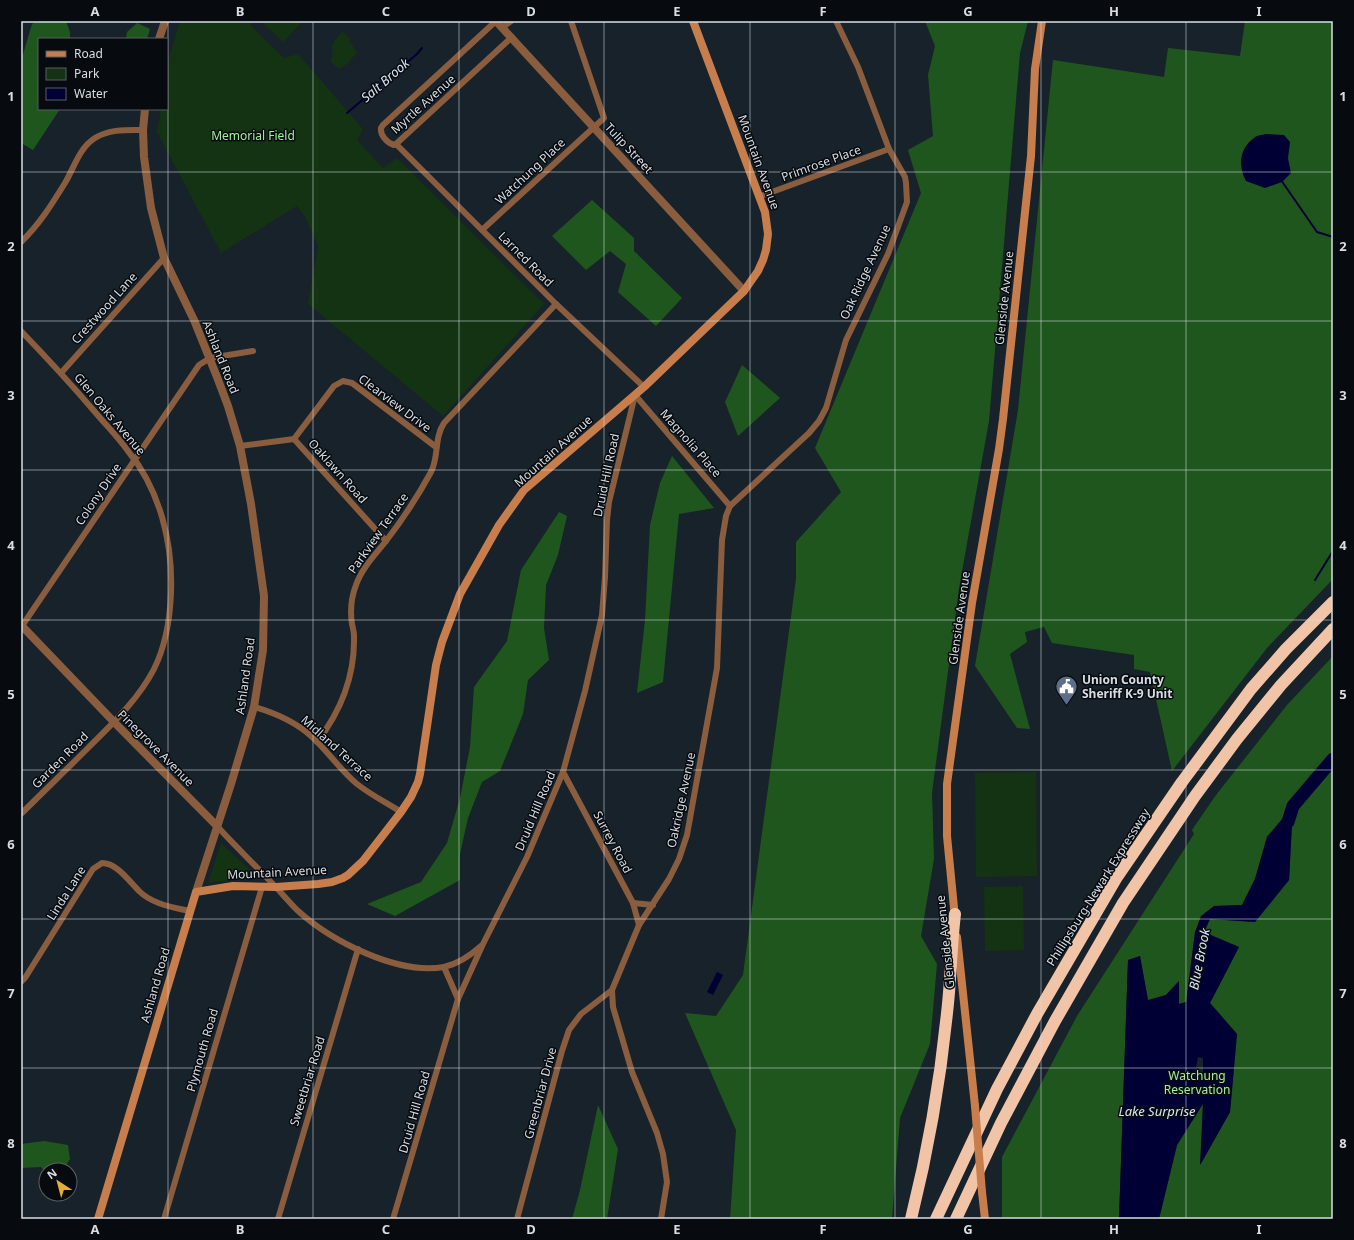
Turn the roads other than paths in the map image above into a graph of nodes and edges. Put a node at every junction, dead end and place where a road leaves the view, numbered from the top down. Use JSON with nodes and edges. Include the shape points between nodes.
{"nodes":[{"id":1,"x":164,"y":21,"type":"edge"},
{"id":2,"x":511,"y":21,"type":"edge"},
{"id":3,"x":571,"y":21,"type":"edge"},
{"id":4,"x":693,"y":21,"type":"edge"},
{"id":5,"x":836,"y":21,"type":"edge"},
{"id":6,"x":1042,"y":21,"type":"edge"},
{"id":7,"x":498,"y":23,"type":"edge"},
{"id":8,"x":512,"y":37,"type":"junction"},
{"id":9,"x":159,"y":38,"type":"edge"},
{"id":10,"x":145,"y":110,"type":"edge"},
{"id":11,"x":594,"y":128,"type":"junction"},
{"id":12,"x":143,"y":130,"type":"junction"},
{"id":13,"x":396,"y":144,"type":"junction"},
{"id":14,"x":889,"y":149,"type":"junction"},
{"id":15,"x":761,"y":196,"type":"junction"},
{"id":16,"x":482,"y":230,"type":"junction"},
{"id":17,"x":21,"y":242,"type":"edge"},
{"id":18,"x":164,"y":258,"type":"junction"},
{"id":19,"x":744,"y":291,"type":"junction"},
{"id":20,"x":556,"y":304,"type":"junction"},
{"id":21,"x":21,"y":331,"type":"edge"},
{"id":22,"x":253,"y":351,"type":"dead end"},
{"id":23,"x":210,"y":358,"type":"junction"},
{"id":24,"x":61,"y":373,"type":"junction"},
{"id":25,"x":644,"y":387,"type":"junction"},
{"id":26,"x":635,"y":395,"type":"junction"},
{"id":27,"x":294,"y":439,"type":"junction"},
{"id":28,"x":240,"y":446,"type":"junction"},
{"id":29,"x":436,"y":447,"type":"junction"},
{"id":30,"x":135,"y":460,"type":"junction"},
{"id":31,"x":730,"y":506,"type":"junction"},
{"id":32,"x":386,"y":541,"type":"junction"},
{"id":33,"x":1333,"y":602,"type":"edge"},
{"id":34,"x":21,"y":626,"type":"edge"},
{"id":35,"x":1333,"y":629,"type":"edge"},
{"id":36,"x":254,"y":707,"type":"junction"},
{"id":37,"x":114,"y":722,"type":"junction"},
{"id":38,"x":317,"y":742,"type":"junction"},
{"id":39,"x":563,"y":772,"type":"junction"},
{"id":40,"x":401,"y":812,"type":"junction"},
{"id":41,"x":21,"y":814,"type":"edge"},
{"id":42,"x":217,"y":826,"type":"junction"},
{"id":43,"x":262,"y":887,"type":"junction"},
{"id":44,"x":276,"y":887,"type":"junction"},
{"id":45,"x":196,"y":892,"type":"junction"},
{"id":46,"x":633,"y":903,"type":"junction"},
{"id":47,"x":653,"y":905,"type":"junction"},
{"id":48,"x":189,"y":911,"type":"junction"},
{"id":49,"x":955,"y":914,"type":"junction"},
{"id":50,"x":639,"y":925,"type":"junction"},
{"id":51,"x":483,"y":944,"type":"junction"},
{"id":52,"x":358,"y":949,"type":"junction"},
{"id":53,"x":444,"y":967,"type":"junction"},
{"id":54,"x":21,"y":982,"type":"edge"},
{"id":55,"x":612,"y":990,"type":"junction"},
{"id":56,"x":458,"y":999,"type":"junction"},
{"id":57,"x":98,"y":1219,"type":"edge"},
{"id":58,"x":164,"y":1219,"type":"edge"},
{"id":59,"x":278,"y":1219,"type":"edge"},
{"id":60,"x":393,"y":1219,"type":"edge"},
{"id":61,"x":517,"y":1219,"type":"edge"},
{"id":62,"x":661,"y":1219,"type":"edge"},
{"id":63,"x":911,"y":1219,"type":"edge"},
{"id":64,"x":936,"y":1219,"type":"edge"},
{"id":65,"x":956,"y":1219,"type":"edge"},
{"id":66,"x":984,"y":1219,"type":"edge"}],
"edges":[{"from":1,"to":9,"type":"street"},
{"from":2,"to":7,"type":"street","name":"Myrtle Avenue"},
{"from":3,"to":11,"type":"street","via":[[604,118]]},
{"from":4,"to":15,"type":"main road","name":"Mountain Avenue"},
{"from":5,"to":14,"type":"street","name":"Oak Ridge Avenue","via":[[858,67]]},
{"from":6,"to":49,"type":"main road","name":"Glenside Avenue","via":[[1035,69],[1031,156],[1004,419],[972,603],[947,784],[948,836]]},
{"from":7,"to":8,"type":"street","name":"Tulip Street"},
{"from":7,"to":13,"type":"street","name":"Myrtle Avenue","via":[[383,125],[381,134],[391,144]]},
{"from":8,"to":11,"type":"street","name":"Tulip Street"},
{"from":8,"to":13,"type":"street","name":"Myrtle Avenue"},
{"from":10,"to":12,"type":"street","name":"Ashland Road"},
{"from":11,"to":16,"type":"street","name":"Watchung Place"},
{"from":11,"to":19,"type":"street","name":"Tulip Street"},
{"from":12,"to":17,"type":"street","via":[[112,131],[94,138],[87,144],[47,211]]},
{"from":12,"to":18,"type":"street","name":"Ashland Road","via":[[151,208]]},
{"from":13,"to":16,"type":"street","name":"Larned Road"},
{"from":14,"to":15,"type":"street","name":"Primrose Place"},
{"from":14,"to":31,"type":"street","name":"Oak Ridge Avenue","via":[[905,178],[907,202],[888,254],[846,340],[826,408],[809,433]]},
{"from":15,"to":19,"type":"main road","name":"Mountain Avenue","via":[[767,220],[766,250],[758,271]]},
{"from":16,"to":20,"type":"street","name":"Larned Road"},
{"from":18,"to":23,"type":"street","name":"Ashland Road"},
{"from":18,"to":24,"type":"street","name":"Crestwood Lane"},
{"from":19,"to":25,"type":"main road","name":"Mountain Avenue"},
{"from":20,"to":25,"type":"street","name":"Larned Road"},
{"from":20,"to":29,"type":"street","name":"Parkview Terrace","via":[[444,423]]},
{"from":21,"to":24,"type":"street","name":"Glen Oaks Avenue"},
{"from":22,"to":23,"type":"street"},
{"from":23,"to":28,"type":"street","name":"Ashland Road"},
{"from":23,"to":30,"type":"street","name":"Colony Drive","via":[[200,365]]},
{"from":24,"to":30,"type":"street","name":"Glen Oaks Avenue"},
{"from":25,"to":26,"type":"main road","name":"Mountain Avenue"},
{"from":26,"to":31,"type":"street","name":"Magnolia Place"},
{"from":26,"to":39,"type":"street","name":"Druid Hill Road","via":[[607,520],[602,616]]},
{"from":26,"to":40,"type":"main road","name":"Mountain Avenue","via":[[524,490],[499,525],[472,572],[460,594],[442,642],[436,665],[419,778]]},
{"from":27,"to":28,"type":"street","name":"Oaklawn Road"},
{"from":27,"to":29,"type":"street","name":"Clearview Drive","via":[[334,386],[343,381],[352,383]]},
{"from":27,"to":32,"type":"street","name":"Oaklawn Road"},
{"from":28,"to":36,"type":"street","name":"Ashland Road","via":[[264,596],[263,650]]},
{"from":29,"to":32,"type":"street","name":"Parkview Terrace","via":[[432,471],[405,516]]},
{"from":30,"to":34,"type":"street","name":"Colony Drive"},
{"from":30,"to":37,"type":"street","name":"Glen Oaks Avenue","via":[[150,488],[166,532],[170,554],[171,601],[162,647],[154,669]]},
{"from":31,"to":47,"type":"street","name":"Oakridge Avenue","via":[[722,540],[717,668],[687,835],[679,859]]},
{"from":32,"to":38,"type":"street","name":"Parkview Terrace","via":[[366,566],[356,584],[351,609],[354,634],[352,671],[342,702],[330,725]]},
{"from":33,"to":64,"type":"highway","name":"Phillipsburg-Newark Expressway","via":[[1251,689],[1182,782],[1117,878],[1040,1007],[997,1088]]},
{"from":34,"to":37,"type":"street","name":"Pinegrove Avenue"},
{"from":35,"to":65,"type":"highway","via":[[1281,685],[1237,739],[1123,903],[1055,1021],[1001,1123]]},
{"from":36,"to":38,"type":"street","name":"Midland Terrace","via":[[290,721]]},
{"from":36,"to":42,"type":"street","name":"Ashland Road"},
{"from":37,"to":41,"type":"street","name":"Garden Road"},
{"from":37,"to":42,"type":"street","name":"Pinegrove Avenue"},
{"from":38,"to":40,"type":"street","name":"Midland Terrace","via":[[358,784]]},
{"from":39,"to":46,"type":"street","name":"Surrey Road"},
{"from":39,"to":51,"type":"street","name":"Druid Hill Road","via":[[527,857]]},
{"from":40,"to":44,"type":"main road","name":"Mountain Avenue","via":[[363,861],[344,878],[318,884]]},
{"from":42,"to":44,"type":"street","name":"Pinegrove Avenue"},
{"from":42,"to":45,"type":"street","name":"Ashland Road"},
{"from":43,"to":44,"type":"main road","name":"Mountain Avenue"},
{"from":43,"to":45,"type":"main road","name":"Mountain Avenue","via":[[233,886]]},
{"from":43,"to":58,"type":"street","name":"Plymouth Road"},
{"from":44,"to":52,"type":"street","name":"Pinegrove Avenue","via":[[298,910],[324,930]]},
{"from":45,"to":48,"type":"main road","name":"Ashland Road"},
{"from":46,"to":47,"type":"street"},
{"from":46,"to":50,"type":"street","name":"Surrey Road"},
{"from":47,"to":50,"type":"street","name":"Oakridge Avenue"},
{"from":48,"to":54,"type":"street","name":"Linda Lane","via":[[159,903],[141,893],[111,864],[102,863],[93,869]]},
{"from":48,"to":57,"type":"main road","name":"Ashland Road"},
{"from":49,"to":63,"type":"highway","via":[[947,1013],[936,1098]]},
{"from":49,"to":66,"type":"main road","name":"Glenside Avenue","bridge":true},
{"from":50,"to":55,"type":"street","name":"Oakridge Avenue"},
{"from":51,"to":53,"type":"street","via":[[461,960]]},
{"from":51,"to":56,"type":"street","name":"Druid Hill Road"},
{"from":52,"to":53,"type":"street","name":"Pinegrove Avenue","via":[[386,962],[427,968]]},
{"from":52,"to":59,"type":"street","name":"Sweetbriar Road"},
{"from":53,"to":56,"type":"street"},
{"from":55,"to":61,"type":"street","name":"Greenbriar Drive","via":[[581,1014],[569,1030]]},
{"from":55,"to":62,"type":"street","name":"Oakridge Avenue","via":[[613,1007],[632,1072],[663,1154],[667,1182]]},
{"from":56,"to":60,"type":"street","name":"Druid Hill Road"}]}
